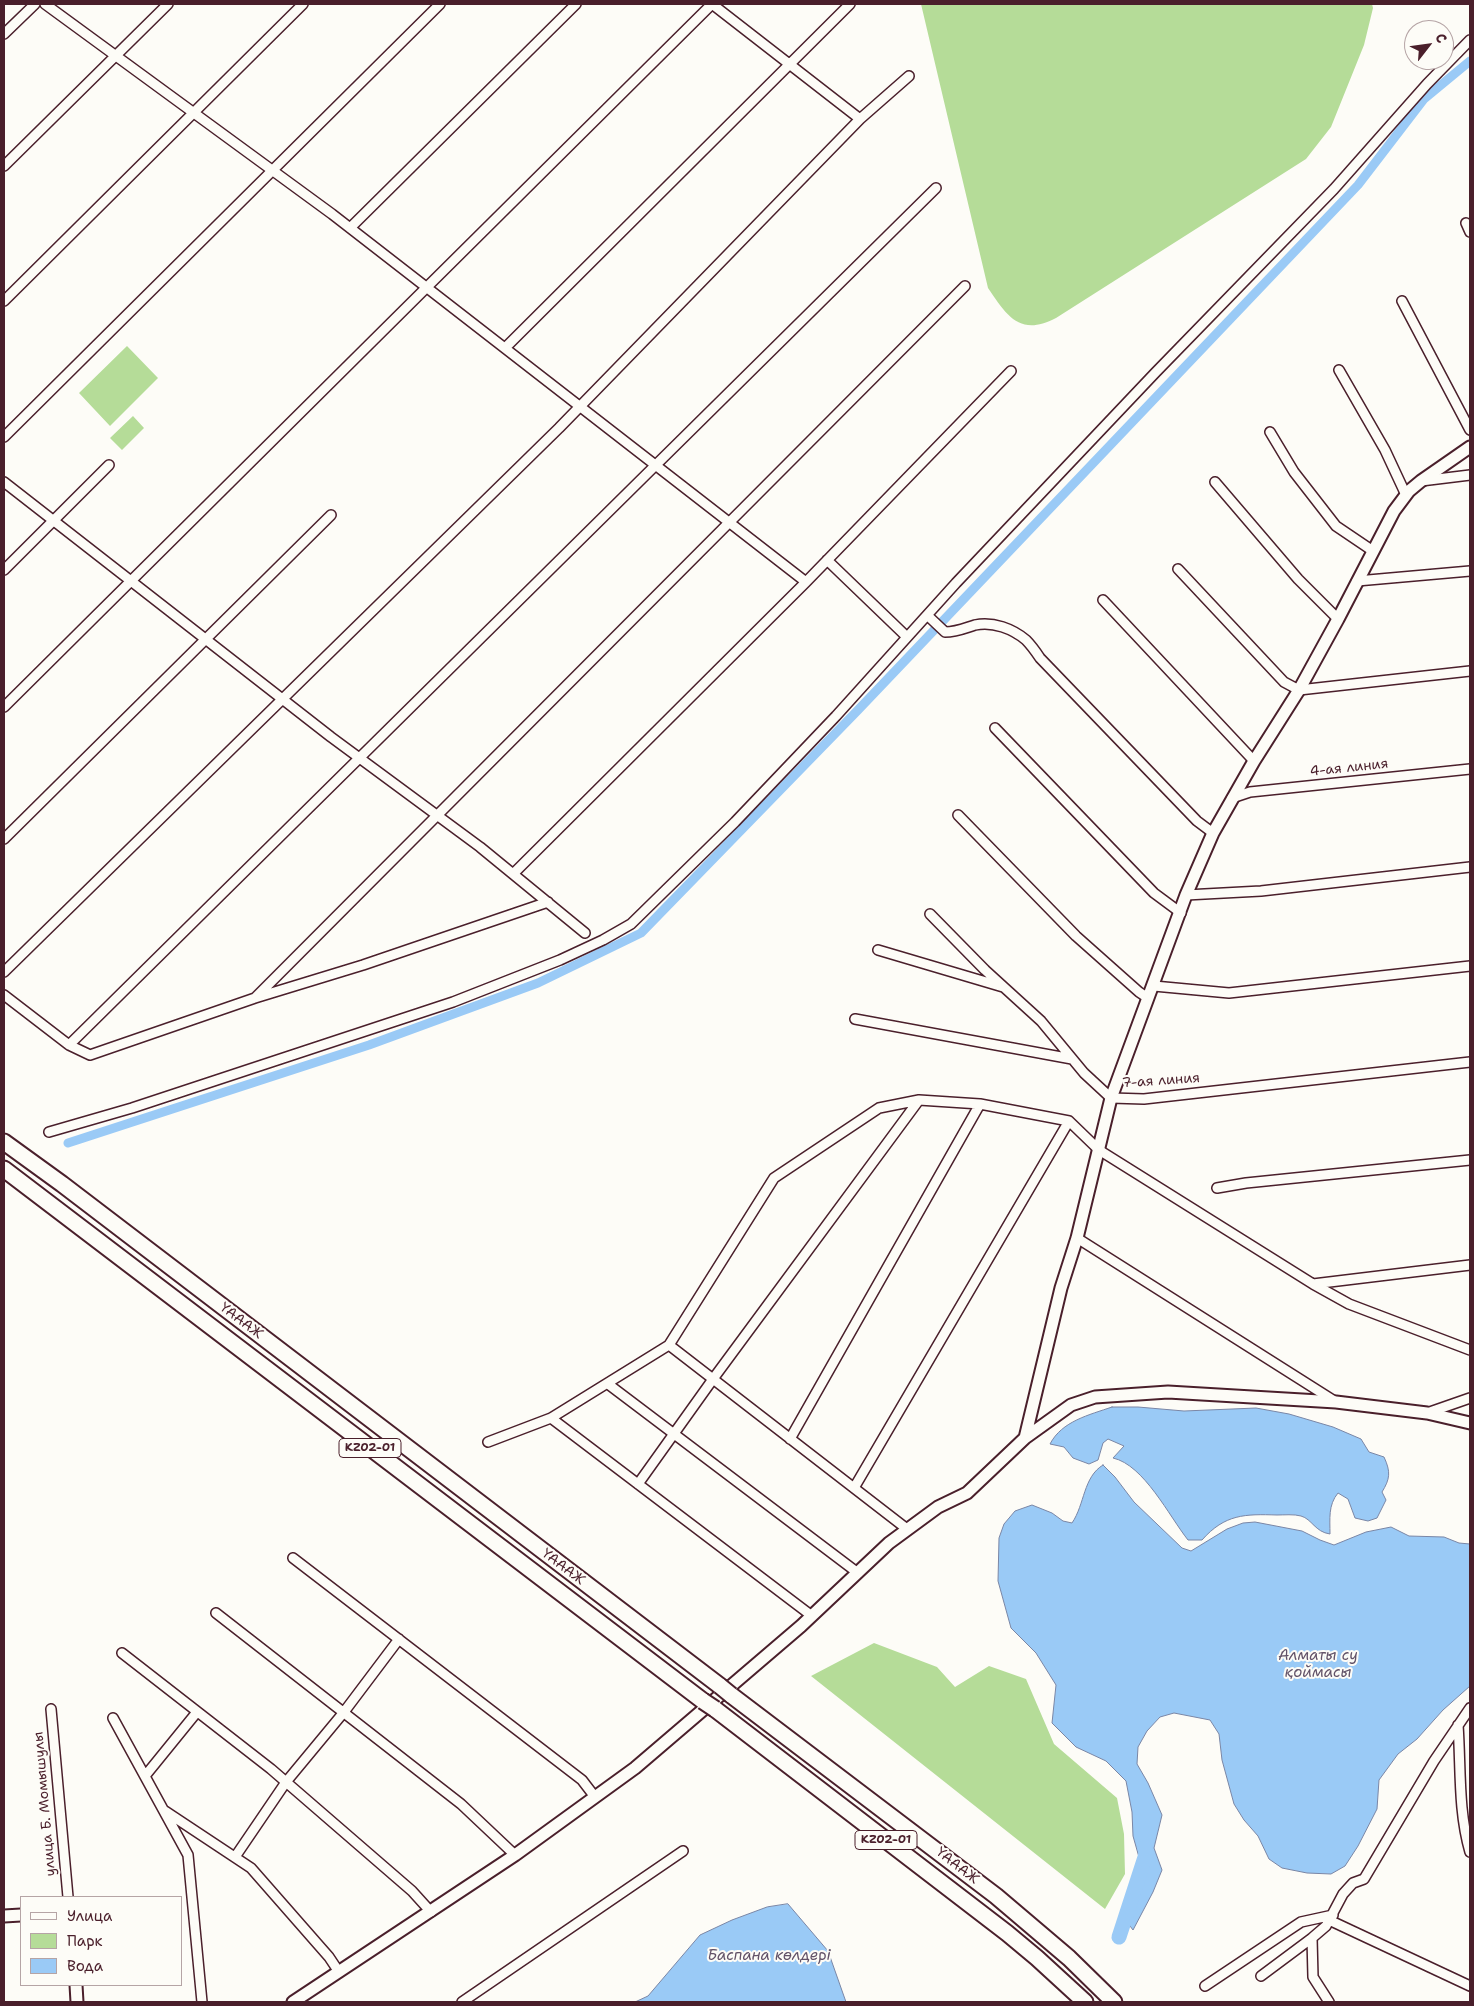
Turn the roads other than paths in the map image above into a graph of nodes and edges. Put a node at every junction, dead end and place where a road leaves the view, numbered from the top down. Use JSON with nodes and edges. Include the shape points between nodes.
{"nodes":[{"id":1,"x":35,"y":4,"type":"edge"},
{"id":2,"x":45,"y":4,"type":"edge"},
{"id":3,"x":168,"y":4,"type":"edge"},
{"id":4,"x":303,"y":4,"type":"edge"},
{"id":5,"x":440,"y":4,"type":"edge"},
{"id":6,"x":576,"y":4,"type":"edge"},
{"id":7,"x":712,"y":4,"type":"edge"},
{"id":8,"x":850,"y":4,"type":"edge"},
{"id":9,"x":4,"y":34,"type":"edge"},
{"id":10,"x":1470,"y":40,"type":"edge"},
{"id":11,"x":116,"y":55,"type":"junction"},
{"id":12,"x":790,"y":64,"type":"junction"},
{"id":13,"x":909,"y":76,"type":"dead end"},
{"id":14,"x":194,"y":111,"type":"junction"},
{"id":15,"x":860,"y":119,"type":"junction"},
{"id":16,"x":4,"y":166,"type":"edge"},
{"id":17,"x":273,"y":170,"type":"junction"},
{"id":18,"x":936,"y":188,"type":"dead end"},
{"id":19,"x":1466,"y":223,"type":"dead end"},
{"id":20,"x":350,"y":228,"type":"junction"},
{"id":21,"x":1470,"y":232,"type":"edge"},
{"id":22,"x":965,"y":286,"type":"dead end"},
{"id":23,"x":427,"y":288,"type":"junction"},
{"id":24,"x":1402,"y":300,"type":"dead end"},
{"id":25,"x":4,"y":301,"type":"edge"},
{"id":26,"x":505,"y":348,"type":"junction"},
{"id":27,"x":1339,"y":370,"type":"dead end"},
{"id":28,"x":1011,"y":371,"type":"dead end"},
{"id":29,"x":581,"y":406,"type":"junction"},
{"id":30,"x":1470,"y":430,"type":"edge"},
{"id":31,"x":1270,"y":432,"type":"dead end"},
{"id":32,"x":4,"y":437,"type":"edge"},
{"id":33,"x":1470,"y":447,"type":"edge"},
{"id":34,"x":109,"y":465,"type":"dead end"},
{"id":35,"x":656,"y":465,"type":"junction"},
{"id":36,"x":1470,"y":475,"type":"edge"},
{"id":37,"x":1421,"y":481,"type":"junction"},
{"id":38,"x":4,"y":482,"type":"edge"},
{"id":39,"x":1215,"y":482,"type":"dead end"},
{"id":40,"x":1406,"y":495,"type":"junction"},
{"id":41,"x":331,"y":515,"type":"dead end"},
{"id":42,"x":53,"y":520,"type":"junction"},
{"id":43,"x":730,"y":522,"type":"junction"},
{"id":44,"x":1373,"y":551,"type":"junction"},
{"id":45,"x":828,"y":560,"type":"junction"},
{"id":46,"x":1178,"y":569,"type":"dead end"},
{"id":47,"x":4,"y":570,"type":"edge"},
{"id":48,"x":1470,"y":571,"type":"edge"},
{"id":49,"x":1357,"y":581,"type":"junction"},
{"id":50,"x":130,"y":582,"type":"junction"},
{"id":51,"x":806,"y":582,"type":"junction"},
{"id":52,"x":1103,"y":600,"type":"dead end"},
{"id":53,"x":930,"y":618,"type":"junction"},
{"id":54,"x":1338,"y":619,"type":"junction"},
{"id":55,"x":908,"y":637,"type":"junction"},
{"id":56,"x":205,"y":640,"type":"junction"},
{"id":57,"x":1470,"y":671,"type":"edge"},
{"id":58,"x":1299,"y":690,"type":"junction"},
{"id":59,"x":283,"y":700,"type":"junction"},
{"id":60,"x":4,"y":706,"type":"edge"},
{"id":61,"x":995,"y":728,"type":"dead end"},
{"id":62,"x":359,"y":758,"type":"junction"},
{"id":63,"x":1254,"y":761,"type":"junction"},
{"id":64,"x":1470,"y":769,"type":"edge"},
{"id":65,"x":1232,"y":798,"type":"junction"},
{"id":66,"x":958,"y":814,"type":"dead end"},
{"id":67,"x":437,"y":816,"type":"junction"},
{"id":68,"x":1213,"y":833,"type":"junction"},
{"id":69,"x":4,"y":839,"type":"edge"},
{"id":70,"x":1470,"y":867,"type":"edge"},
{"id":71,"x":513,"y":874,"type":"junction"},
{"id":72,"x":1186,"y":895,"type":"junction"},
{"id":73,"x":548,"y":902,"type":"junction"},
{"id":74,"x":1181,"y":913,"type":"junction"},
{"id":75,"x":930,"y":914,"type":"dead end"},
{"id":76,"x":585,"y":933,"type":"dead end"},
{"id":77,"x":878,"y":950,"type":"dead end"},
{"id":78,"x":1470,"y":966,"type":"edge"},
{"id":79,"x":4,"y":972,"type":"edge"},
{"id":80,"x":1154,"y":986,"type":"junction"},
{"id":81,"x":1005,"y":988,"type":"junction"},
{"id":82,"x":4,"y":994,"type":"edge"},
{"id":83,"x":255,"y":998,"type":"junction"},
{"id":84,"x":1148,"y":998,"type":"junction"},
{"id":85,"x":855,"y":1019,"type":"dead end"},
{"id":86,"x":69,"y":1045,"type":"junction"},
{"id":87,"x":1072,"y":1059,"type":"junction"},
{"id":88,"x":1470,"y":1062,"type":"edge"},
{"id":89,"x":1111,"y":1098,"type":"junction"},
{"id":90,"x":919,"y":1100,"type":"junction"},
{"id":91,"x":980,"y":1104,"type":"junction"},
{"id":92,"x":1069,"y":1121,"type":"junction"},
{"id":93,"x":49,"y":1132,"type":"dead end"},
{"id":94,"x":4,"y":1142,"type":"edge"},
{"id":95,"x":1099,"y":1150,"type":"junction"},
{"id":96,"x":1470,"y":1160,"type":"edge"},
{"id":97,"x":4,"y":1169,"type":"edge"},
{"id":98,"x":1217,"y":1188,"type":"dead end"},
{"id":99,"x":1076,"y":1238,"type":"junction"},
{"id":100,"x":1470,"y":1264,"type":"edge"},
{"id":101,"x":1313,"y":1284,"type":"junction"},
{"id":102,"x":669,"y":1345,"type":"junction"},
{"id":103,"x":1470,"y":1350,"type":"edge"},
{"id":104,"x":713,"y":1379,"type":"junction"},
{"id":105,"x":608,"y":1384,"type":"junction"},
{"id":106,"x":1470,"y":1398,"type":"edge"},
{"id":107,"x":1336,"y":1402,"type":"junction"},
{"id":108,"x":1427,"y":1413,"type":"junction"},
{"id":109,"x":551,"y":1418,"type":"junction"},
{"id":110,"x":1470,"y":1423,"type":"edge"},
{"id":111,"x":674,"y":1434,"type":"junction"},
{"id":112,"x":1025,"y":1438,"type":"junction"},
{"id":113,"x":790,"y":1439,"type":"junction"},
{"id":114,"x":488,"y":1442,"type":"dead end"},
{"id":115,"x":638,"y":1484,"type":"junction"},
{"id":116,"x":854,"y":1488,"type":"junction"},
{"id":117,"x":907,"y":1529,"type":"junction"},
{"id":118,"x":292,"y":1558,"type":"dead end"},
{"id":119,"x":858,"y":1572,"type":"junction"},
{"id":120,"x":216,"y":1613,"type":"dead end"},
{"id":121,"x":812,"y":1616,"type":"junction"},
{"id":122,"x":399,"y":1639,"type":"junction"},
{"id":123,"x":122,"y":1653,"type":"dead end"},
{"id":124,"x":51,"y":1708,"type":"dead end"},
{"id":125,"x":1470,"y":1708,"type":"edge"},
{"id":126,"x":197,"y":1712,"type":"junction"},
{"id":127,"x":344,"y":1712,"type":"junction"},
{"id":128,"x":113,"y":1718,"type":"dead end"},
{"id":129,"x":1458,"y":1725,"type":"junction"},
{"id":130,"x":145,"y":1776,"type":"junction"},
{"id":131,"x":286,"y":1782,"type":"junction"},
{"id":132,"x":595,"y":1797,"type":"junction"},
{"id":133,"x":162,"y":1809,"type":"junction"},
{"id":134,"x":683,"y":1851,"type":"dead end"},
{"id":135,"x":1470,"y":1852,"type":"edge"},
{"id":136,"x":515,"y":1855,"type":"junction"},
{"id":137,"x":235,"y":1858,"type":"junction"},
{"id":138,"x":68,"y":1896,"type":"edge"},
{"id":139,"x":431,"y":1912,"type":"junction"},
{"id":140,"x":20,"y":1915,"type":"edge"},
{"id":141,"x":4,"y":1916,"type":"edge"},
{"id":142,"x":1331,"y":1918,"type":"junction"},
{"id":143,"x":1312,"y":1938,"type":"junction"},
{"id":144,"x":339,"y":1972,"type":"junction"},
{"id":145,"x":1261,"y":1976,"type":"dead end"},
{"id":146,"x":76,"y":1986,"type":"edge"},
{"id":147,"x":1205,"y":1986,"type":"dead end"},
{"id":148,"x":1470,"y":1986,"type":"edge"},
{"id":149,"x":77,"y":2002,"type":"edge"},
{"id":150,"x":202,"y":2002,"type":"edge"},
{"id":151,"x":293,"y":2002,"type":"edge"},
{"id":152,"x":462,"y":2002,"type":"edge"},
{"id":153,"x":1085,"y":2002,"type":"edge"},
{"id":154,"x":1114,"y":2002,"type":"edge"},
{"id":155,"x":1329,"y":2002,"type":"edge"}],
"edges":[{"from":1,"to":9,"type":"street"},
{"from":2,"to":11,"type":"street"},
{"from":3,"to":11,"type":"street"},
{"from":4,"to":14,"type":"street"},
{"from":5,"to":17,"type":"street"},
{"from":6,"to":20,"type":"street"},
{"from":7,"to":12,"type":"street"},
{"from":7,"to":23,"type":"street"},
{"from":8,"to":12,"type":"street"},
{"from":10,"to":53,"type":"street","via":[[1334,189],[1155,373]]},
{"from":11,"to":14,"type":"street"},
{"from":11,"to":16,"type":"street"},
{"from":12,"to":15,"type":"street"},
{"from":12,"to":26,"type":"street"},
{"from":13,"to":15,"type":"street"},
{"from":14,"to":17,"type":"street"},
{"from":14,"to":25,"type":"street"},
{"from":15,"to":29,"type":"street"},
{"from":17,"to":20,"type":"street"},
{"from":17,"to":32,"type":"street"},
{"from":18,"to":35,"type":"street"},
{"from":19,"to":21,"type":"street"},
{"from":20,"to":23,"type":"street"},
{"from":22,"to":43,"type":"street"},
{"from":23,"to":26,"type":"street"},
{"from":23,"to":50,"type":"street"},
{"from":24,"to":30,"type":"street"},
{"from":26,"to":29,"type":"street"},
{"from":27,"to":40,"type":"street","via":[[1385,450]]},
{"from":28,"to":45,"type":"street"},
{"from":29,"to":35,"type":"street"},
{"from":29,"to":59,"type":"street"},
{"from":31,"to":44,"type":"street","via":[[1294,472],[1336,526]]},
{"from":33,"to":37,"type":"street"},
{"from":34,"to":42,"type":"street"},
{"from":35,"to":43,"type":"street"},
{"from":35,"to":62,"type":"street"},
{"from":36,"to":37,"type":"street"},
{"from":37,"to":40,"type":"street"},
{"from":38,"to":42,"type":"street"},
{"from":39,"to":54,"type":"street","via":[[1298,579]]},
{"from":40,"to":44,"type":"street"},
{"from":41,"to":56,"type":"street"},
{"from":42,"to":47,"type":"street"},
{"from":42,"to":50,"type":"street"},
{"from":43,"to":51,"type":"street"},
{"from":43,"to":67,"type":"street"},
{"from":44,"to":49,"type":"street"},
{"from":45,"to":51,"type":"street"},
{"from":45,"to":55,"type":"street"},
{"from":46,"to":58,"type":"street","via":[[1284,682]]},
{"from":48,"to":49,"type":"street"},
{"from":49,"to":54,"type":"street"},
{"from":50,"to":56,"type":"street"},
{"from":50,"to":60,"type":"street"},
{"from":51,"to":71,"type":"street"},
{"from":52,"to":63,"type":"street"},
{"from":53,"to":55,"type":"street"},
{"from":53,"to":68,"type":"street","via":[[946,632],[995,624],[1027,640],[1040,658],[1197,821]]},
{"from":54,"to":58,"type":"street"},
{"from":55,"to":93,"type":"street","via":[[742,815],[631,924],[560,960],[453,1002],[132,1108]]},
{"from":56,"to":59,"type":"street"},
{"from":56,"to":69,"type":"street"},
{"from":57,"to":58,"type":"street"},
{"from":58,"to":63,"type":"street"},
{"from":59,"to":62,"type":"street"},
{"from":59,"to":79,"type":"street"},
{"from":61,"to":74,"type":"street","via":[[1154,893]]},
{"from":62,"to":67,"type":"street"},
{"from":62,"to":86,"type":"street"},
{"from":63,"to":65,"type":"street"},
{"from":64,"to":65,"type":"street","name":"4-ая линия","via":[[1250,792]]},
{"from":65,"to":68,"type":"street"},
{"from":66,"to":84,"type":"street","via":[[1076,936]]},
{"from":67,"to":71,"type":"street"},
{"from":67,"to":83,"type":"street"},
{"from":68,"to":72,"type":"street"},
{"from":70,"to":72,"type":"street","via":[[1261,891]]},
{"from":71,"to":73,"type":"street"},
{"from":72,"to":74,"type":"street"},
{"from":73,"to":76,"type":"street"},
{"from":73,"to":83,"type":"street"},
{"from":74,"to":80,"type":"street"},
{"from":75,"to":81,"type":"street","name":"7-ая линия"},
{"from":77,"to":81,"type":"street"},
{"from":78,"to":80,"type":"street","via":[[1229,993]]},
{"from":80,"to":84,"type":"street"},
{"from":81,"to":87,"type":"street","name":"7-ая линия","via":[[1041,1021]]},
{"from":82,"to":86,"type":"street"},
{"from":83,"to":86,"type":"street","via":[[101,1053],[90,1055]]},
{"from":84,"to":89,"type":"street"},
{"from":85,"to":87,"type":"street"},
{"from":87,"to":89,"type":"street","name":"7-ая линия"},
{"from":88,"to":89,"type":"street","name":"7-ая линия","via":[[1144,1099]]},
{"from":89,"to":95,"type":"street"},
{"from":90,"to":91,"type":"street"},
{"from":90,"to":102,"type":"street","via":[[879,1108],[774,1178]]},
{"from":90,"to":104,"type":"street"},
{"from":91,"to":92,"type":"street"},
{"from":91,"to":113,"type":"street"},
{"from":92,"to":95,"type":"street"},
{"from":92,"to":116,"type":"street"},
{"from":94,"to":154,"type":"highway","name":"ҮАААЖ","number":"KZ02-01","via":[[988,1890],[1069,1958]]},
{"from":95,"to":99,"type":"street"},
{"from":95,"to":101,"type":"street"},
{"from":96,"to":98,"type":"street"},
{"from":97,"to":153,"type":"highway","name":"ҮАААЖ","number":"KZ02-01","via":[[946,1885]]},
{"from":99,"to":107,"type":"street"},
{"from":99,"to":112,"type":"street"},
{"from":100,"to":101,"type":"street"},
{"from":101,"to":103,"type":"street","via":[[1349,1304]]},
{"from":102,"to":104,"type":"street"},
{"from":102,"to":105,"type":"street"},
{"from":104,"to":111,"type":"street"},
{"from":104,"to":113,"type":"street"},
{"from":105,"to":109,"type":"street"},
{"from":105,"to":111,"type":"street"},
{"from":106,"to":108,"type":"street"},
{"from":107,"to":108,"type":"street"},
{"from":107,"to":112,"type":"street","via":[[1168,1392],[1095,1397],[1071,1405]]},
{"from":108,"to":110,"type":"street"},
{"from":109,"to":114,"type":"street"},
{"from":109,"to":115,"type":"street"},
{"from":111,"to":115,"type":"street"},
{"from":111,"to":119,"type":"street"},
{"from":112,"to":117,"type":"street","via":[[967,1493],[938,1507]]},
{"from":113,"to":116,"type":"street"},
{"from":115,"to":121,"type":"street"},
{"from":116,"to":117,"type":"street"},
{"from":117,"to":119,"type":"street"},
{"from":118,"to":122,"type":"street"},
{"from":119,"to":121,"type":"street"},
{"from":120,"to":127,"type":"street"},
{"from":121,"to":132,"type":"street","via":[[635,1768]]},
{"from":122,"to":127,"type":"street"},
{"from":122,"to":132,"type":"street","via":[[582,1780]]},
{"from":123,"to":126,"type":"street"},
{"from":124,"to":138,"type":"street","name":"улица Б. Момышулы"},
{"from":125,"to":129,"type":"street"},
{"from":126,"to":130,"type":"street"},
{"from":126,"to":131,"type":"street"},
{"from":127,"to":131,"type":"street"},
{"from":127,"to":136,"type":"street","via":[[462,1804]]},
{"from":128,"to":130,"type":"street"},
{"from":129,"to":135,"type":"street","via":[[1459,1785]]},
{"from":129,"to":142,"type":"street","via":[[1364,1879],[1352,1883]]},
{"from":130,"to":133,"type":"street"},
{"from":131,"to":137,"type":"street"},
{"from":131,"to":139,"type":"street","via":[[412,1891]]},
{"from":132,"to":136,"type":"street"},
{"from":133,"to":137,"type":"street"},
{"from":133,"to":150,"type":"street","via":[[188,1855]]},
{"from":134,"to":152,"type":"street"},
{"from":136,"to":139,"type":"street"},
{"from":137,"to":144,"type":"street","via":[[251,1868]]},
{"from":139,"to":144,"type":"street"},
{"from":140,"to":141,"type":"street"},
{"from":142,"to":143,"type":"street"},
{"from":142,"to":147,"type":"street","via":[[1301,1922]]},
{"from":142,"to":148,"type":"street"},
{"from":143,"to":145,"type":"street"},
{"from":143,"to":155,"type":"street","via":[[1313,1977]]},
{"from":144,"to":151,"type":"street"},
{"from":146,"to":149,"type":"street"}]}
